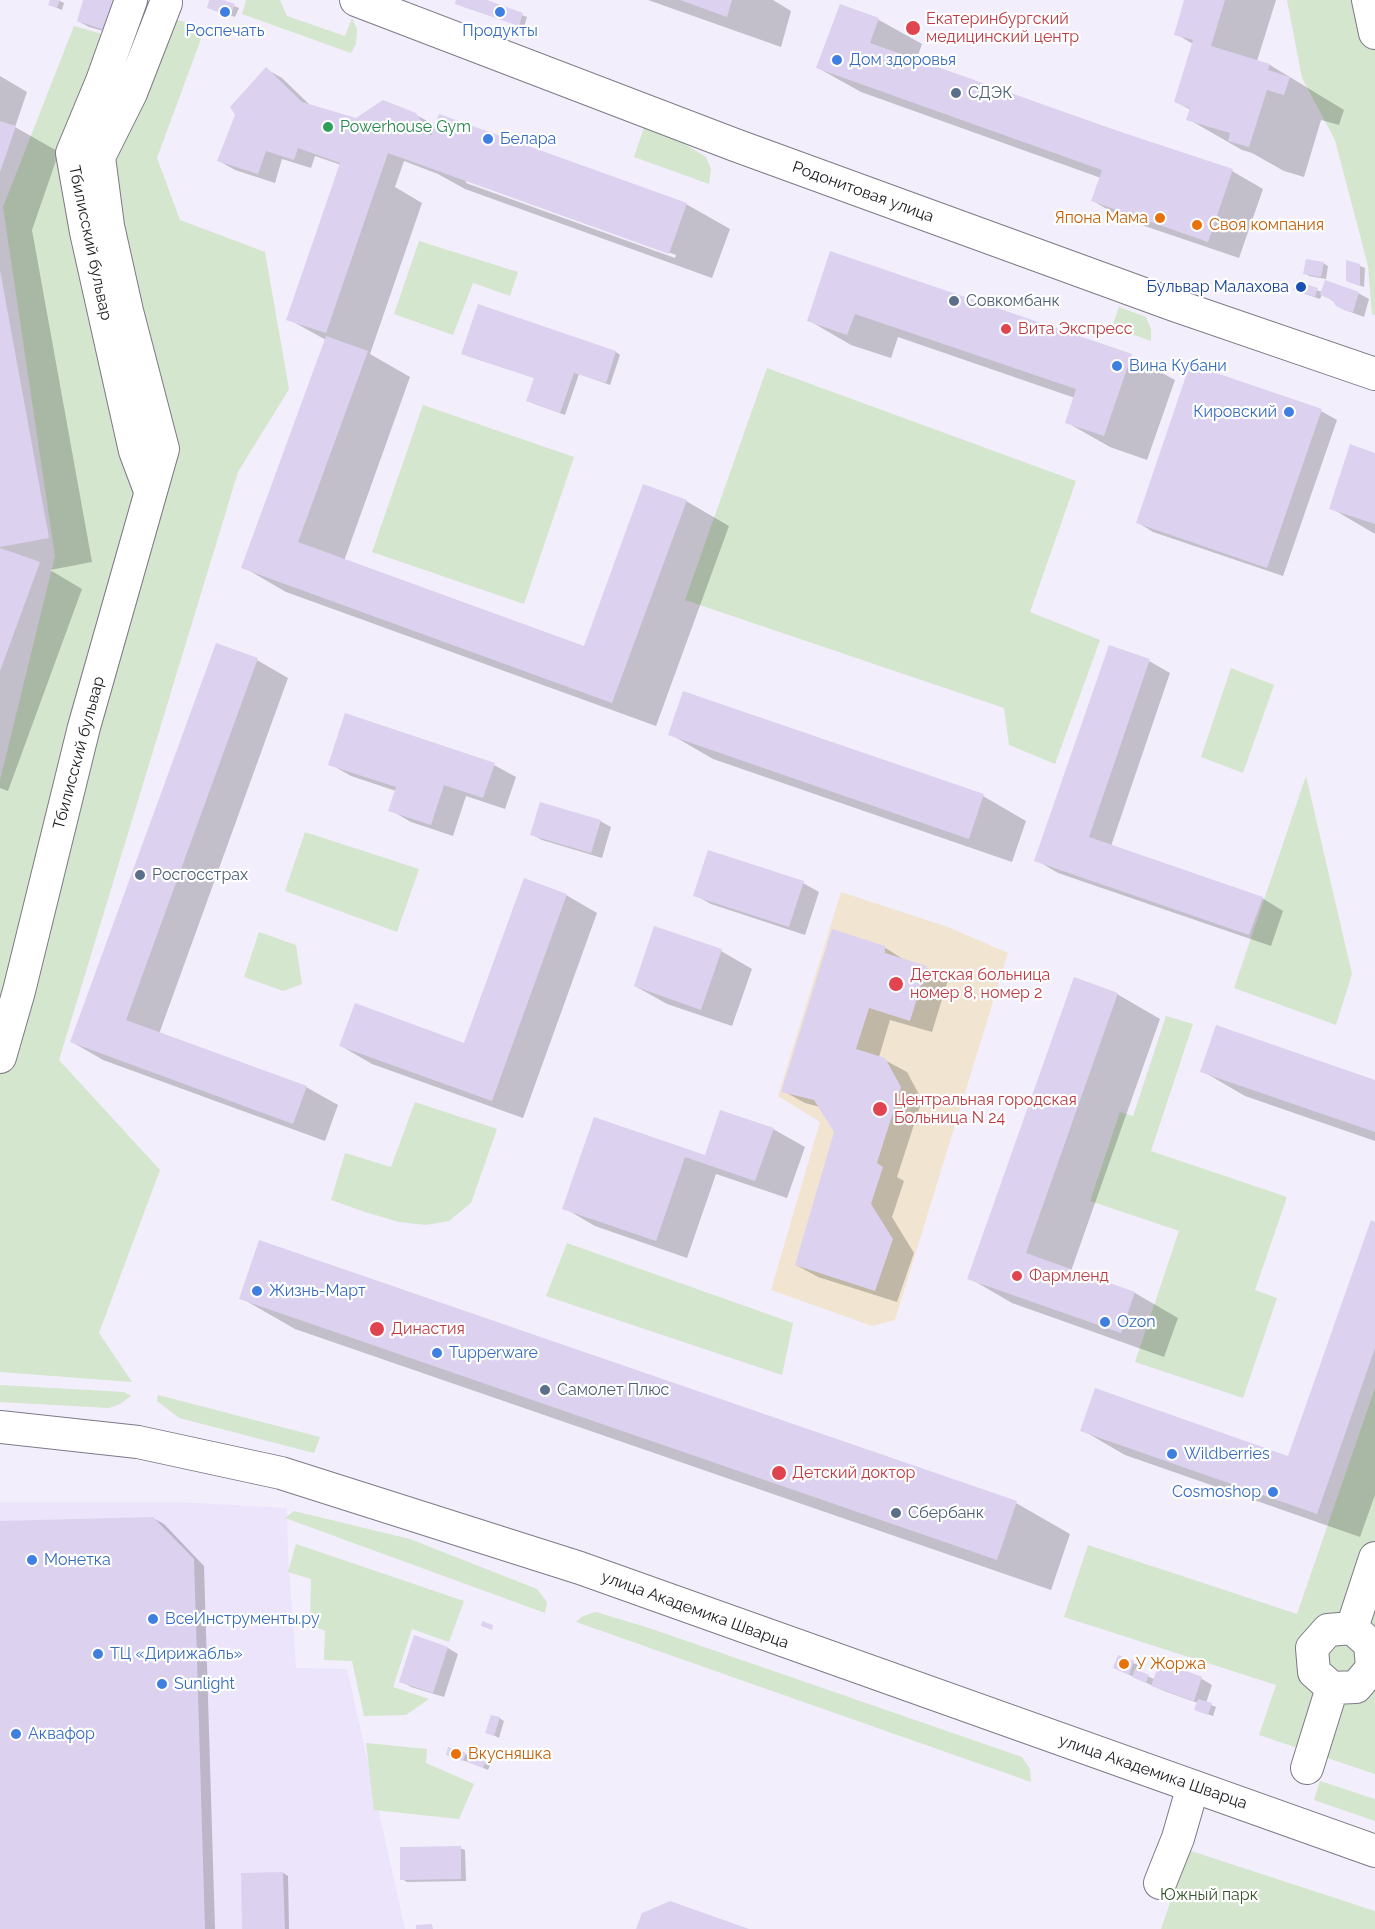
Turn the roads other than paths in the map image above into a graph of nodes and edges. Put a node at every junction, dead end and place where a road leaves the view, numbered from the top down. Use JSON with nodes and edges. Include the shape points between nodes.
{"nodes":[{"id":1,"x":131,"y":0,"type":"edge"},
{"id":2,"x":356,"y":0,"type":"edge"},
{"id":3,"x":1368,"y":0,"type":"edge"},
{"id":4,"x":166,"y":3,"type":"dead end"},
{"id":5,"x":1375,"y":33,"type":"edge"},
{"id":6,"x":1375,"y":374,"type":"edge"},
{"id":7,"x":150,"y":491,"type":"junction"},
{"id":8,"x":6,"y":1019,"type":"edge"},
{"id":9,"x":0,"y":1058,"type":"edge"},
{"id":10,"x":0,"y":1427,"type":"edge"},
{"id":11,"x":1375,"y":1558,"type":"edge"},
{"id":12,"x":1352,"y":1628,"type":"junction"},
{"id":13,"x":1332,"y":1688,"type":"junction"},
{"id":14,"x":1307,"y":1768,"type":"dead end"},
{"id":15,"x":1193,"y":1786,"type":"junction"},
{"id":16,"x":1375,"y":1851,"type":"edge"},
{"id":17,"x":1160,"y":1883,"type":"dead end"}],
"edges":[{"from":1,"to":7,"type":"street","name":"Тбилисский бульвар","via":[[72,153],[135,451]]},
{"from":2,"to":6,"type":"street","name":"Родонитовая улица","via":[[735,146]]},
{"from":3,"to":5,"type":"street"},
{"from":4,"to":7,"type":"street","name":"Тбилисский бульвар","via":[[99,157],[108,226],[163,449]]},
{"from":7,"to":8,"type":"street","name":"Тбилисский бульвар"},
{"from":8,"to":9,"type":"street","name":"Тбилисский бульвар"},
{"from":10,"to":15,"type":"street","name":"улица Академика Шварца","via":[[138,1443],[281,1473],[580,1568]]},
{"from":11,"to":12,"type":"street"},
{"from":12,"to":13,"type":"street","via":[[1328,1630],[1312,1648],[1314,1672]]},
{"from":12,"to":13,"type":"street","via":[[1370,1644],[1372,1668],[1356,1687]]},
{"from":13,"to":14,"type":"street"},
{"from":15,"to":16,"type":"street","name":"улица Академика Шварца"},
{"from":15,"to":17,"type":"street"}]}
